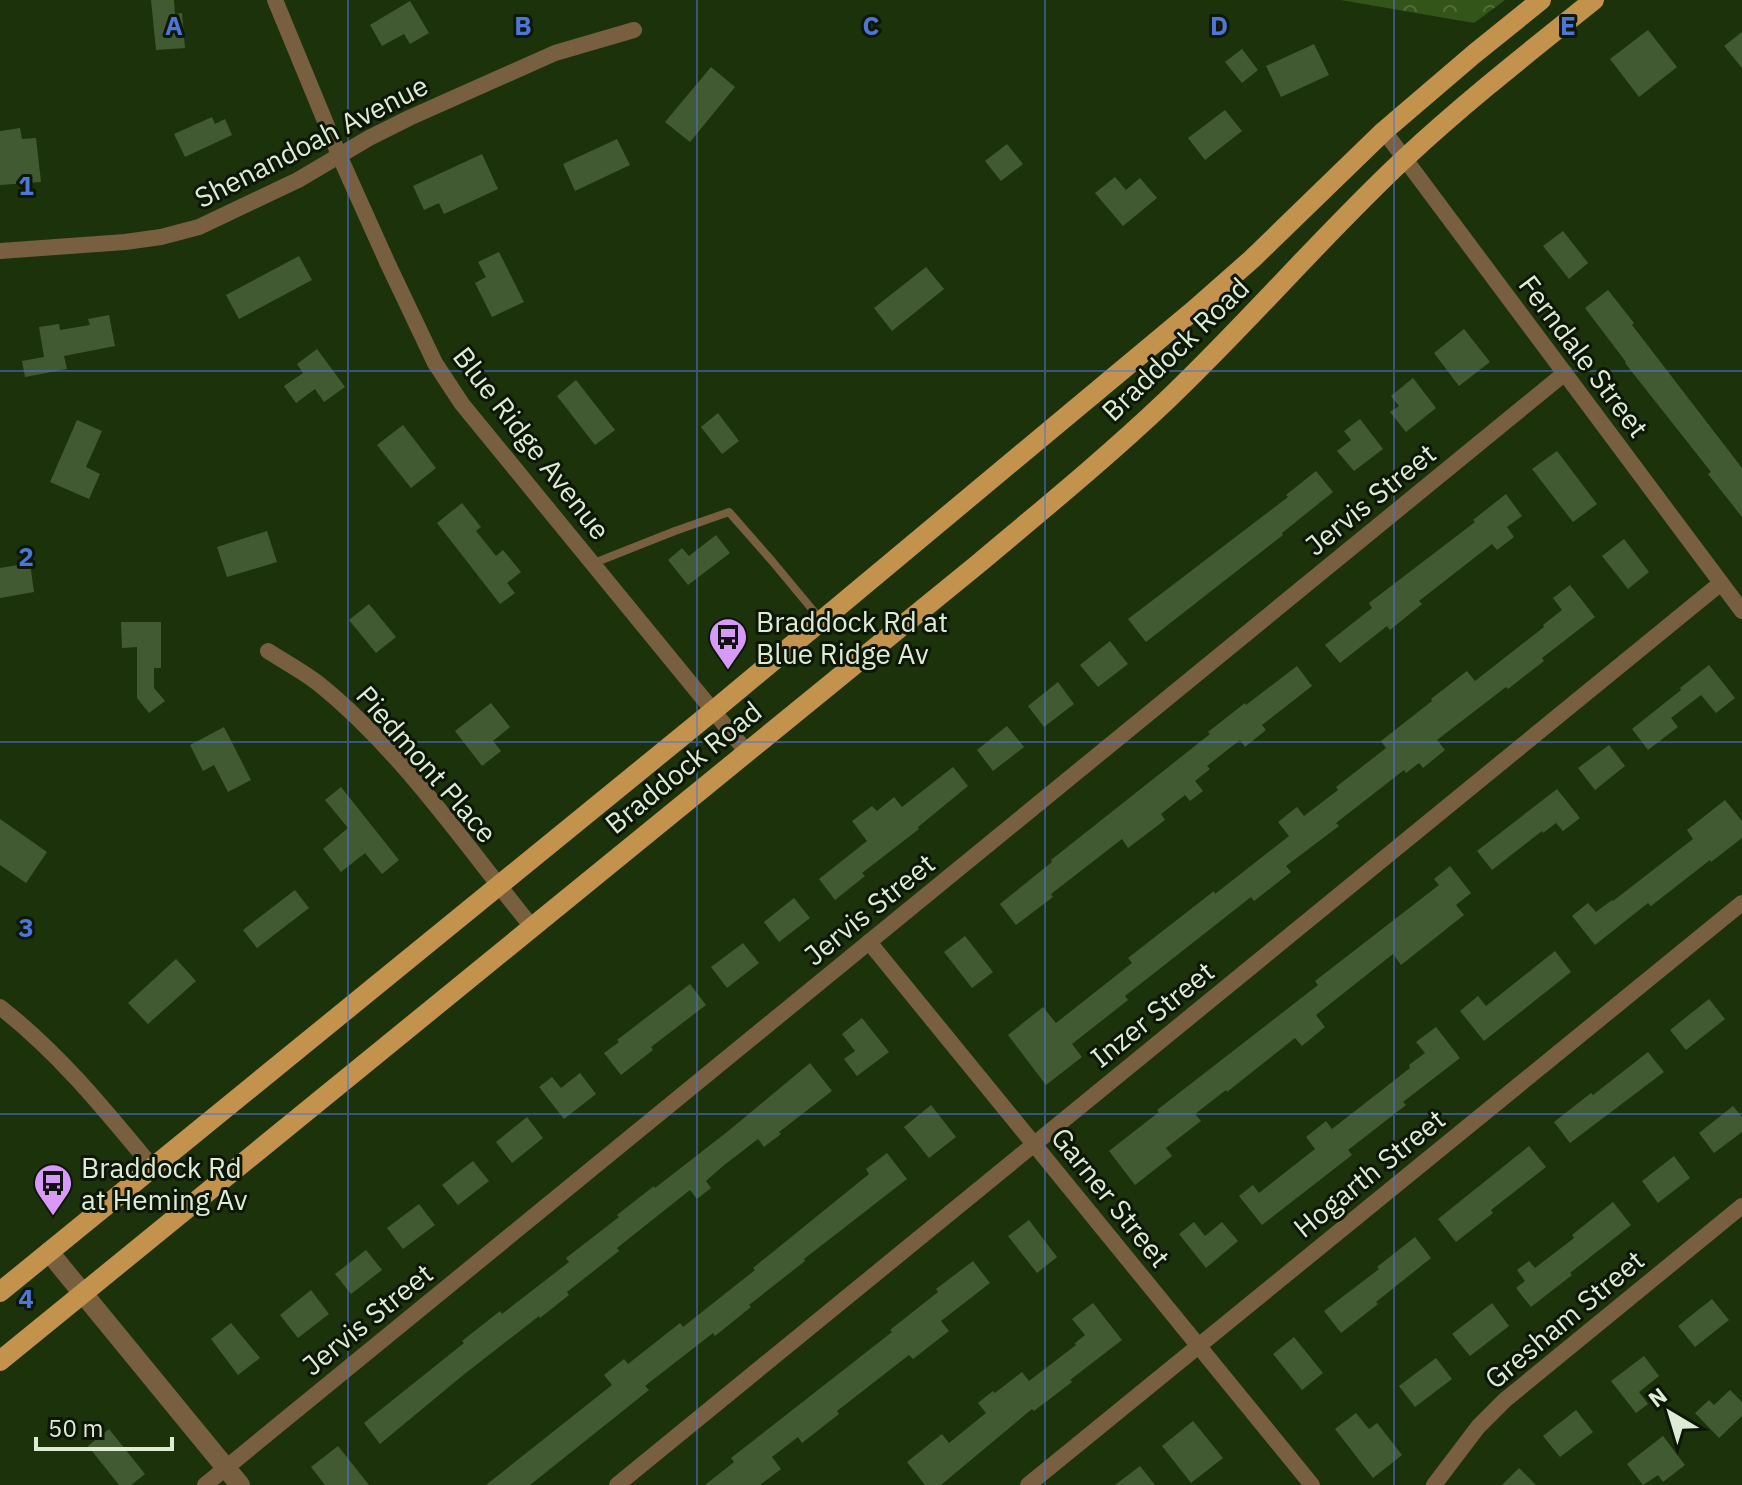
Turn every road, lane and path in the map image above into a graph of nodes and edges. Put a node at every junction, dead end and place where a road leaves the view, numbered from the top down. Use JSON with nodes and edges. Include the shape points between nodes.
{"nodes":[{"id":1,"x":275,"y":0,"type":"edge"},
{"id":2,"x":1541,"y":0,"type":"edge"},
{"id":3,"x":1594,"y":0,"type":"edge"},
{"id":4,"x":634,"y":30,"type":"dead end"},
{"id":5,"x":1384,"y":131,"type":"junction"},
{"id":6,"x":339,"y":155,"type":"junction"},
{"id":7,"x":1405,"y":158,"type":"junction"},
{"id":8,"x":0,"y":251,"type":"edge"},
{"id":9,"x":1565,"y":373,"type":"junction"},
{"id":10,"x":592,"y":564,"type":"junction"},
{"id":11,"x":1721,"y":583,"type":"junction"},
{"id":12,"x":1742,"y":611,"type":"edge"},
{"id":13,"x":821,"y":621,"type":"junction"},
{"id":14,"x":268,"y":651,"type":"dead end"},
{"id":15,"x":713,"y":711,"type":"junction"},
{"id":16,"x":746,"y":751,"type":"junction"},
{"id":17,"x":498,"y":886,"type":"junction"},
{"id":18,"x":1742,"y":903,"type":"edge"},
{"id":19,"x":532,"y":927,"type":"junction"},
{"id":20,"x":869,"y":942,"type":"junction"},
{"id":21,"x":0,"y":1007,"type":"edge"},
{"id":22,"x":1034,"y":1144,"type":"junction"},
{"id":23,"x":153,"y":1168,"type":"junction"},
{"id":24,"x":1742,"y":1206,"type":"edge"},
{"id":25,"x":49,"y":1252,"type":"junction"},
{"id":26,"x":0,"y":1292,"type":"edge"},
{"id":27,"x":83,"y":1293,"type":"junction"},
{"id":28,"x":1199,"y":1346,"type":"junction"},
{"id":29,"x":0,"y":1361,"type":"edge"},
{"id":30,"x":226,"y":1468,"type":"junction"},
{"id":31,"x":205,"y":1485,"type":"edge"},
{"id":32,"x":240,"y":1485,"type":"edge"},
{"id":33,"x":617,"y":1485,"type":"edge"},
{"id":34,"x":1028,"y":1485,"type":"edge"},
{"id":35,"x":1312,"y":1485,"type":"edge"},
{"id":36,"x":1434,"y":1485,"type":"edge"}],
"edges":[{"from":1,"to":6,"type":"street","name":"Blue Ridge Avenue"},
{"from":2,"to":5,"type":"main road","name":"Braddock Road"},
{"from":3,"to":7,"type":"main road","name":"Braddock Road"},
{"from":4,"to":6,"type":"street","name":"Shenandoah Avenue","via":[[555,53]]},
{"from":5,"to":7,"type":"street","name":"Ferndale Street"},
{"from":5,"to":13,"type":"main road","name":"Braddock Road","via":[[1205,300]]},
{"from":6,"to":8,"type":"street","name":"Shenandoah Avenue","via":[[199,227],[125,242]]},
{"from":6,"to":10,"type":"street","name":"Blue Ridge Avenue","via":[[435,363]]},
{"from":7,"to":9,"type":"street","name":"Ferndale Street"},
{"from":7,"to":16,"type":"main road","name":"Braddock Road","via":[[1165,402],[978,564]]},
{"from":9,"to":11,"type":"street","name":"Ferndale Street"},
{"from":9,"to":20,"type":"street","name":"Jervis Street"},
{"from":10,"to":13,"type":"lane","via":[[729,512]]},
{"from":10,"to":15,"type":"street","name":"Blue Ridge Avenue"},
{"from":11,"to":12,"type":"street","name":"Ferndale Street"},
{"from":11,"to":22,"type":"street","name":"Inzer Street"},
{"from":13,"to":15,"type":"main road","name":"Braddock Road"},
{"from":14,"to":17,"type":"street","name":"Piedmont Place","via":[[316,682],[373,733]]},
{"from":15,"to":16,"type":"street","name":"Blue Ridge Avenue"},
{"from":15,"to":17,"type":"main road","name":"Braddock Road"},
{"from":16,"to":19,"type":"main road","name":"Braddock Road"},
{"from":17,"to":19,"type":"street","name":"Piedmont Place"},
{"from":17,"to":23,"type":"main road","name":"Braddock Road"},
{"from":18,"to":28,"type":"street","name":"Hogarth Street"},
{"from":19,"to":27,"type":"main road","name":"Braddock Road"},
{"from":20,"to":22,"type":"street","name":"Garner Street"},
{"from":20,"to":30,"type":"street","name":"Jervis Street"},
{"from":21,"to":23,"type":"street","via":[[87,1088]]},
{"from":22,"to":28,"type":"street","name":"Garner Street"},
{"from":22,"to":33,"type":"street","name":"Inzer Street"},
{"from":23,"to":25,"type":"main road","name":"Braddock Road"},
{"from":24,"to":36,"type":"street","name":"Gresham Street","via":[[1505,1400]]},
{"from":25,"to":26,"type":"main road","name":"Braddock Road"},
{"from":25,"to":27,"type":"street"},
{"from":27,"to":29,"type":"main road","name":"Braddock Road"},
{"from":27,"to":30,"type":"street"},
{"from":28,"to":34,"type":"street","name":"Hogarth Street"},
{"from":28,"to":35,"type":"street","name":"Garner Street"},
{"from":30,"to":31,"type":"street","name":"Jervis Street"},
{"from":30,"to":32,"type":"street"}]}
